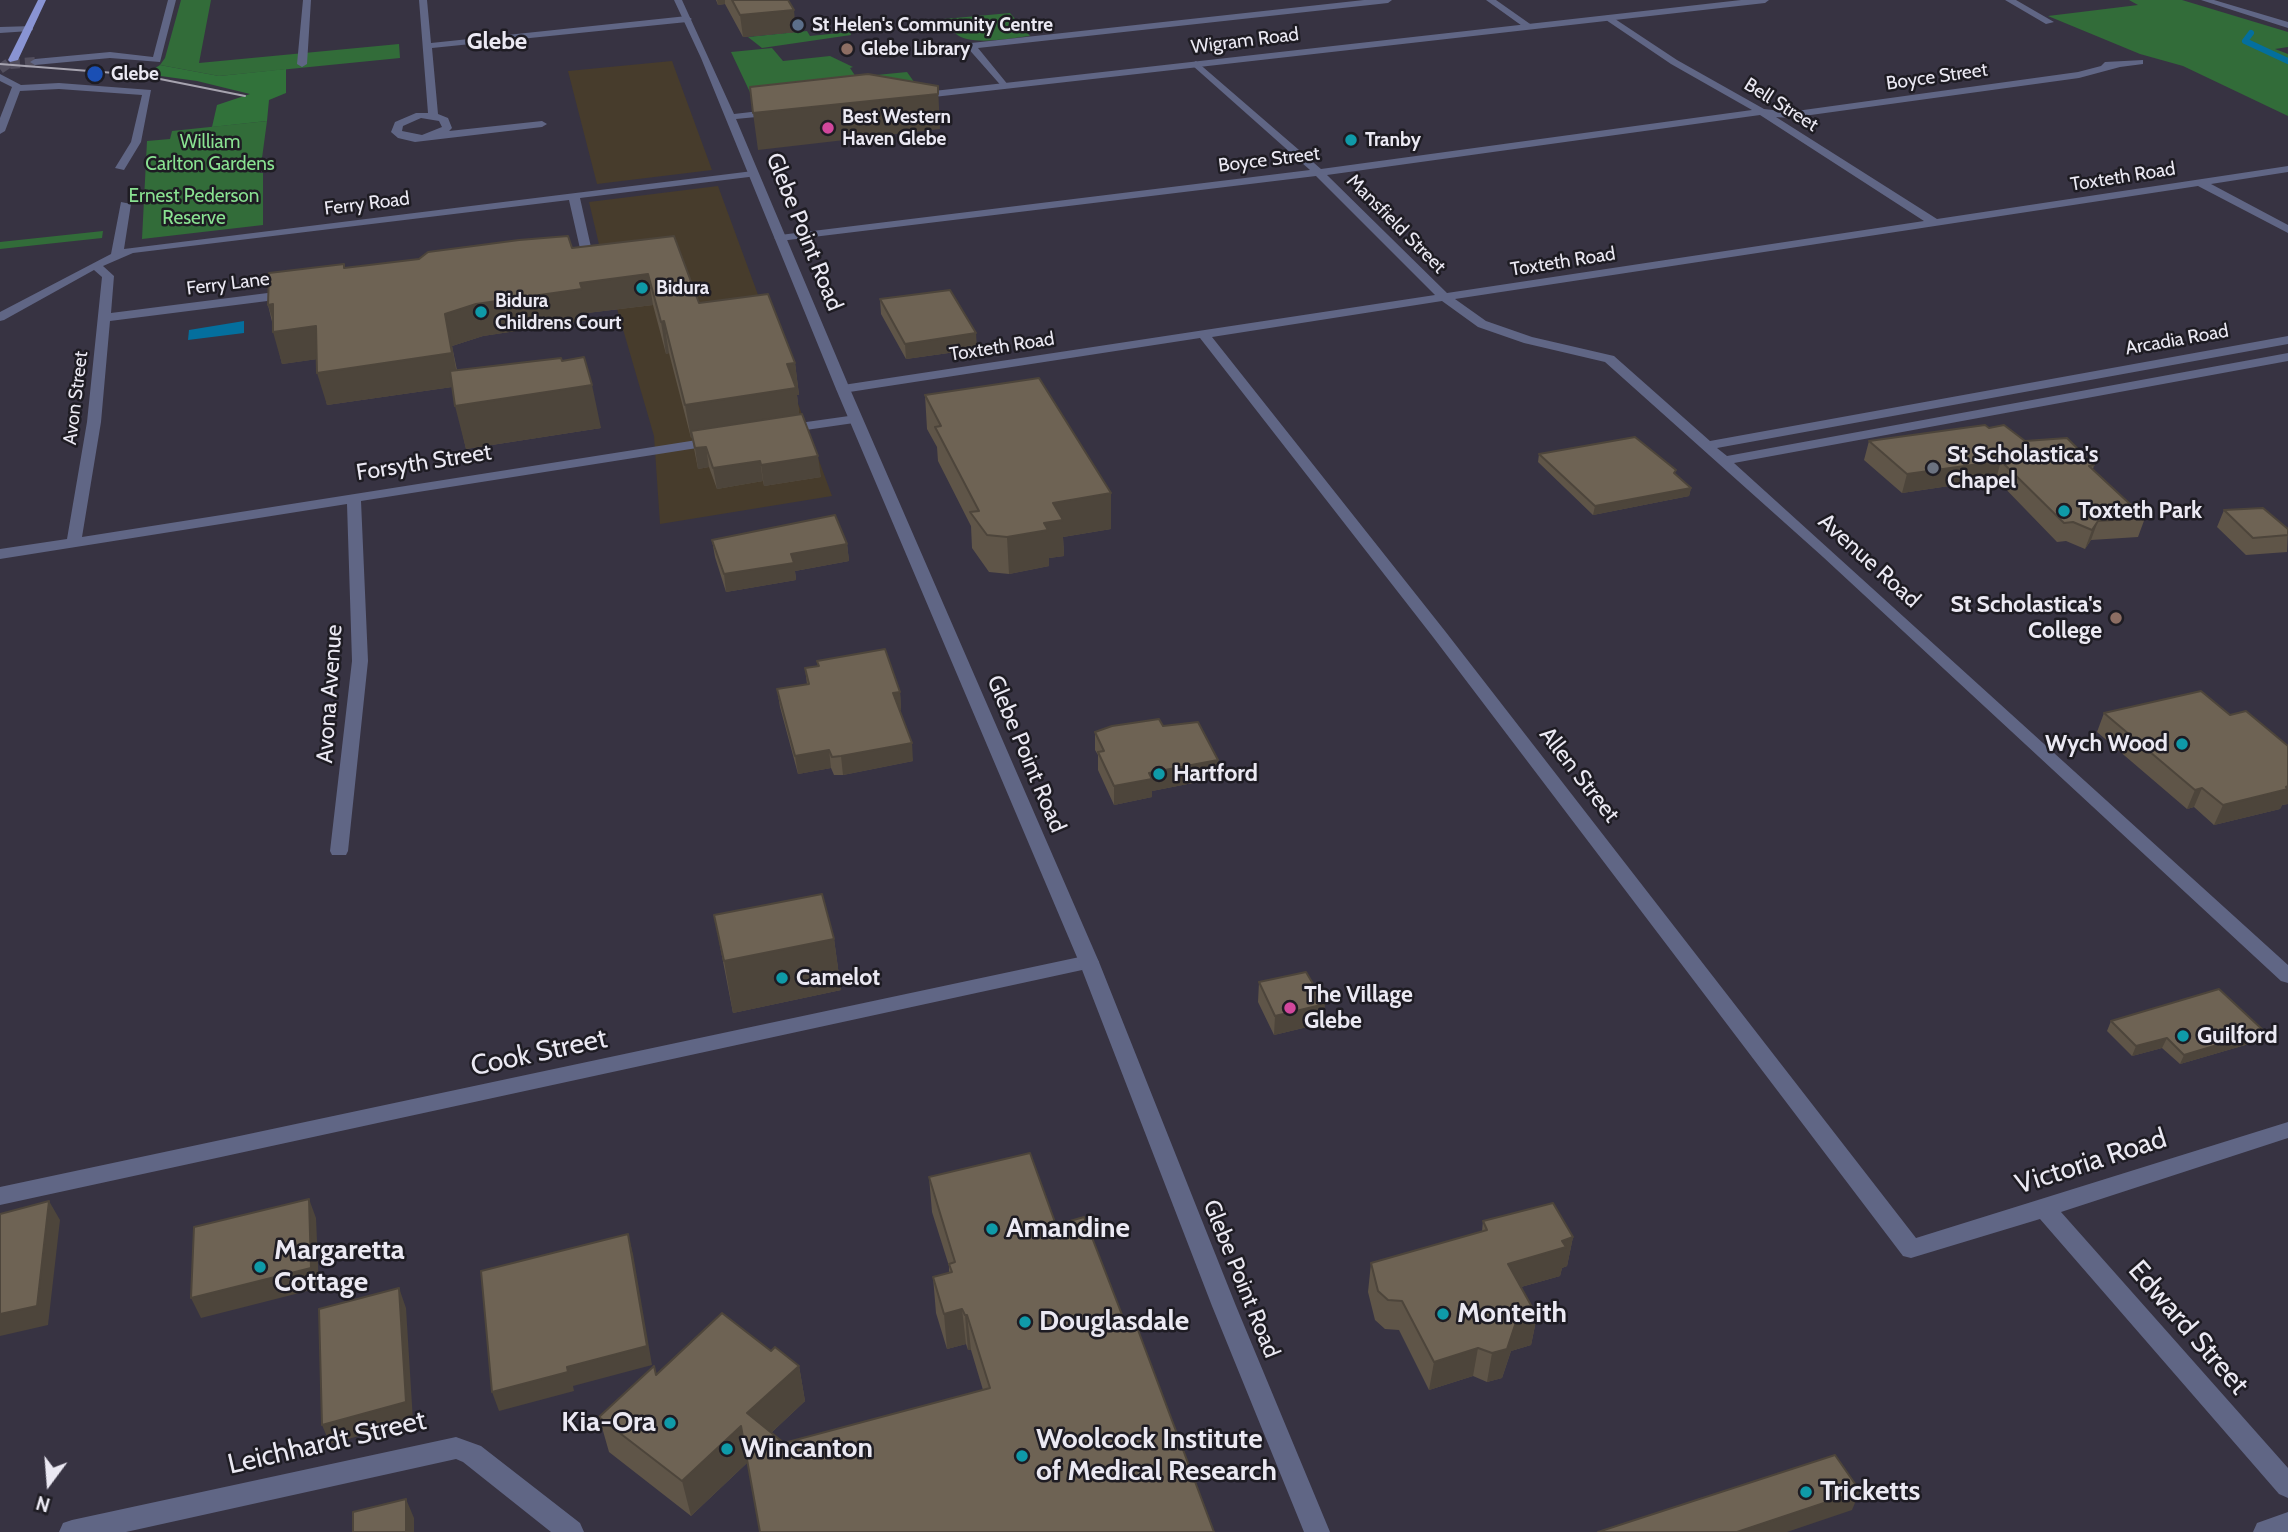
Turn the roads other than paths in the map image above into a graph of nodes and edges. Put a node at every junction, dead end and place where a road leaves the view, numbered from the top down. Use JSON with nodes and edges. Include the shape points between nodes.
{"nodes":[{"id":1,"x":43,"y":0,"type":"edge"},
{"id":2,"x":172,"y":0,"type":"edge"},
{"id":3,"x":307,"y":0,"type":"edge"},
{"id":4,"x":423,"y":0,"type":"edge"},
{"id":5,"x":678,"y":0,"type":"edge"},
{"id":6,"x":1388,"y":0,"type":"edge"},
{"id":7,"x":1490,"y":0,"type":"edge"},
{"id":8,"x":1765,"y":0,"type":"edge"},
{"id":9,"x":2009,"y":0,"type":"edge"},
{"id":10,"x":2205,"y":0,"type":"edge"},
{"id":11,"x":2226,"y":0,"type":"edge"},
{"id":12,"x":1609,"y":18,"type":"junction"},
{"id":13,"x":687,"y":19,"type":"junction"},
{"id":14,"x":2288,"y":19,"type":"edge"},
{"id":15,"x":2049,"y":22,"type":"dead end"},
{"id":16,"x":2288,"y":25,"type":"edge"},
{"id":17,"x":1528,"y":26,"type":"junction"},
{"id":18,"x":30,"y":28,"type":"junction"},
{"id":19,"x":0,"y":30,"type":"edge"},
{"id":20,"x":427,"y":46,"type":"junction"},
{"id":21,"x":13,"y":60,"type":"tunnel mouth"},
{"id":22,"x":35,"y":62,"type":"tunnel mouth"},
{"id":23,"x":2140,"y":62,"type":"dead end"},
{"id":24,"x":302,"y":64,"type":"dead end"},
{"id":25,"x":1196,"y":64,"type":"junction"},
{"id":26,"x":0,"y":77,"type":"edge"},
{"id":27,"x":1004,"y":86,"type":"junction"},
{"id":28,"x":16,"y":88,"type":"junction"},
{"id":29,"x":910,"y":97,"type":"edge"},
{"id":30,"x":795,"y":110,"type":"edge"},
{"id":31,"x":1762,"y":112,"type":"junction"},
{"id":32,"x":433,"y":115,"type":"junction"},
{"id":33,"x":730,"y":117,"type":"junction"},
{"id":34,"x":542,"y":124,"type":"dead end"},
{"id":35,"x":0,"y":131,"type":"edge"},
{"id":36,"x":433,"y":136,"type":"junction"},
{"id":37,"x":120,"y":168,"type":"dead end"},
{"id":38,"x":2288,"y":169,"type":"edge"},
{"id":39,"x":1318,"y":172,"type":"junction"},
{"id":40,"x":753,"y":174,"type":"junction"},
{"id":41,"x":2201,"y":183,"type":"junction"},
{"id":42,"x":574,"y":195,"type":"junction"},
{"id":43,"x":125,"y":204,"type":"dead end"},
{"id":44,"x":1935,"y":223,"type":"junction"},
{"id":45,"x":2288,"y":230,"type":"edge"},
{"id":46,"x":779,"y":238,"type":"junction"},
{"id":47,"x":117,"y":255,"type":"junction"},
{"id":48,"x":559,"y":260,"type":"edge"},
{"id":49,"x":95,"y":265,"type":"junction"},
{"id":50,"x":311,"y":291,"type":"edge"},
{"id":51,"x":1445,"y":298,"type":"junction"},
{"id":52,"x":0,"y":317,"type":"edge"},
{"id":53,"x":104,"y":318,"type":"junction"},
{"id":54,"x":1203,"y":334,"type":"junction"},
{"id":55,"x":2288,"y":340,"type":"edge"},
{"id":56,"x":2288,"y":358,"type":"edge"},
{"id":57,"x":2073,"y":379,"type":"junction"},
{"id":58,"x":843,"y":389,"type":"junction"},
{"id":59,"x":2095,"y":393,"type":"junction"},
{"id":60,"x":1914,"y":408,"type":"junction"},
{"id":61,"x":856,"y":419,"type":"junction"},
{"id":62,"x":1934,"y":422,"type":"junction"},
{"id":63,"x":765,"y":433,"type":"edge"},
{"id":64,"x":724,"y":439,"type":"edge"},
{"id":65,"x":1706,"y":446,"type":"junction"},
{"id":66,"x":1724,"y":461,"type":"junction"},
{"id":67,"x":354,"y":498,"type":"junction"},
{"id":68,"x":74,"y":541,"type":"junction"},
{"id":69,"x":0,"y":554,"type":"edge"},
{"id":70,"x":339,"y":851,"type":"dead end"},
{"id":71,"x":1089,"y":962,"type":"junction"},
{"id":72,"x":2288,"y":976,"type":"edge"},
{"id":73,"x":2288,"y":1130,"type":"edge"},
{"id":74,"x":0,"y":1196,"type":"edge"},
{"id":75,"x":2044,"y":1209,"type":"junction"},
{"id":76,"x":1911,"y":1249,"type":"joint"},
{"id":77,"x":2288,"y":1486,"type":"edge"},
{"id":78,"x":2288,"y":1524,"type":"edge"},
{"id":79,"x":72,"y":1532,"type":"edge"},
{"id":80,"x":572,"y":1532,"type":"edge"},
{"id":81,"x":1317,"y":1532,"type":"edge"},
{"id":82,"x":2266,"y":1532,"type":"edge"}],
"edges":[{"from":1,"to":18,"type":"main road"},
{"from":2,"to":22,"type":"street","via":[[157,60],[110,55]]},
{"from":3,"to":24,"type":"street"},
{"from":4,"to":20,"type":"street"},
{"from":5,"to":13,"type":"street","name":"Glebe Point Road"},
{"from":6,"to":27,"type":"street","via":[[971,46]]},
{"from":7,"to":17,"type":"street"},
{"from":8,"to":12,"type":"street","name":"Wigram Road"},
{"from":9,"to":15,"type":"street"},
{"from":10,"to":16,"type":"street"},
{"from":11,"to":14,"type":"street"},
{"from":12,"to":17,"type":"street","name":"Wigram Road"},
{"from":12,"to":31,"type":"street","name":"Bell Street"},
{"from":13,"to":20,"type":"street"},
{"from":13,"to":33,"type":"street","name":"Glebe Point Road"},
{"from":17,"to":25,"type":"street","name":"Wigram Road"},
{"from":18,"to":19,"type":"street"},
{"from":18,"to":21,"type":"main road"},
{"from":20,"to":32,"type":"street"},
{"from":23,"to":31,"type":"street","name":"Boyce Street","via":[[2079,75],[1789,115]]},
{"from":25,"to":27,"type":"street","name":"Wigram Road"},
{"from":25,"to":39,"type":"street","name":"Mansfield Street"},
{"from":26,"to":28,"type":"street"},
{"from":27,"to":29,"type":"street","name":"Wigram Road"},
{"from":28,"to":35,"type":"street"},
{"from":28,"to":37,"type":"street","via":[[148,92],[136,142]]},
{"from":30,"to":33,"type":"street"},
{"from":31,"to":39,"type":"street","name":"Boyce Street"},
{"from":31,"to":44,"type":"street","name":"Bell Street"},
{"from":32,"to":36,"type":"street","via":[[448,125]]},
{"from":32,"to":36,"type":"street","via":[[408,118],[395,130],[405,138]]},
{"from":33,"to":40,"type":"street","name":"Glebe Point Road"},
{"from":34,"to":36,"type":"street"},
{"from":38,"to":41,"type":"street","name":"Toxteth Road"},
{"from":39,"to":46,"type":"street","name":"Boyce Street"},
{"from":39,"to":51,"type":"street","name":"Mansfield Street"},
{"from":40,"to":42,"type":"street","name":"Ferry Road"},
{"from":40,"to":46,"type":"street","name":"Glebe Point Road"},
{"from":41,"to":44,"type":"street","name":"Toxteth Road"},
{"from":41,"to":45,"type":"street"},
{"from":42,"to":47,"type":"street","name":"Ferry Road"},
{"from":42,"to":48,"type":"street","via":[[587,256]]},
{"from":43,"to":47,"type":"street"},
{"from":44,"to":51,"type":"street","name":"Toxteth Road"},
{"from":46,"to":58,"type":"street","name":"Glebe Point Road"},
{"from":47,"to":49,"type":"street","name":"Ferry Road"},
{"from":49,"to":52,"type":"street","name":"Ferry Road"},
{"from":49,"to":53,"type":"street","name":"Avon Street","via":[[108,276]]},
{"from":50,"to":53,"type":"street","name":"Ferry Lane"},
{"from":51,"to":54,"type":"street","name":"Toxteth Road"},
{"from":51,"to":65,"type":"street","name":"Avenue Road","via":[[1482,324],[1609,359]]},
{"from":53,"to":68,"type":"street","name":"Avon Street","via":[[94,422]]},
{"from":54,"to":58,"type":"street","name":"Toxteth Road"},
{"from":54,"to":76,"type":"street","name":"Allen Street"},
{"from":55,"to":57,"type":"street","name":"Arcadia Road"},
{"from":56,"to":59,"type":"street","name":"Arcadia Road"},
{"from":57,"to":59,"type":"street"},
{"from":57,"to":60,"type":"street","name":"Arcadia Road"},
{"from":58,"to":61,"type":"street","name":"Glebe Point Road"},
{"from":59,"to":62,"type":"street","name":"Arcadia Road"},
{"from":60,"to":62,"type":"street"},
{"from":60,"to":65,"type":"street","name":"Arcadia Road"},
{"from":61,"to":63,"type":"street"},
{"from":61,"to":71,"type":"street","name":"Glebe Point Road"},
{"from":62,"to":66,"type":"street","name":"Arcadia Road"},
{"from":64,"to":67,"type":"street","name":"Forsyth Street"},
{"from":65,"to":66,"type":"street","name":"Avenue Road"},
{"from":66,"to":72,"type":"street","name":"Avenue Road"},
{"from":67,"to":68,"type":"street","name":"Forsyth Street"},
{"from":67,"to":70,"type":"street","name":"Avona Avenue","via":[[360,661]]},
{"from":68,"to":69,"type":"street","name":"Forsyth Street"},
{"from":71,"to":74,"type":"street","name":"Cook Street"},
{"from":71,"to":81,"type":"street","name":"Glebe Point Road"},
{"from":73,"to":75,"type":"street","name":"Victoria Road"},
{"from":75,"to":76,"type":"street","name":"Victoria Road"},
{"from":75,"to":77,"type":"street","name":"Edward Street"},
{"from":78,"to":82,"type":"street"},
{"from":79,"to":80,"type":"street","name":"Leichhardt Street","via":[[456,1448],[472,1454]]}]}
